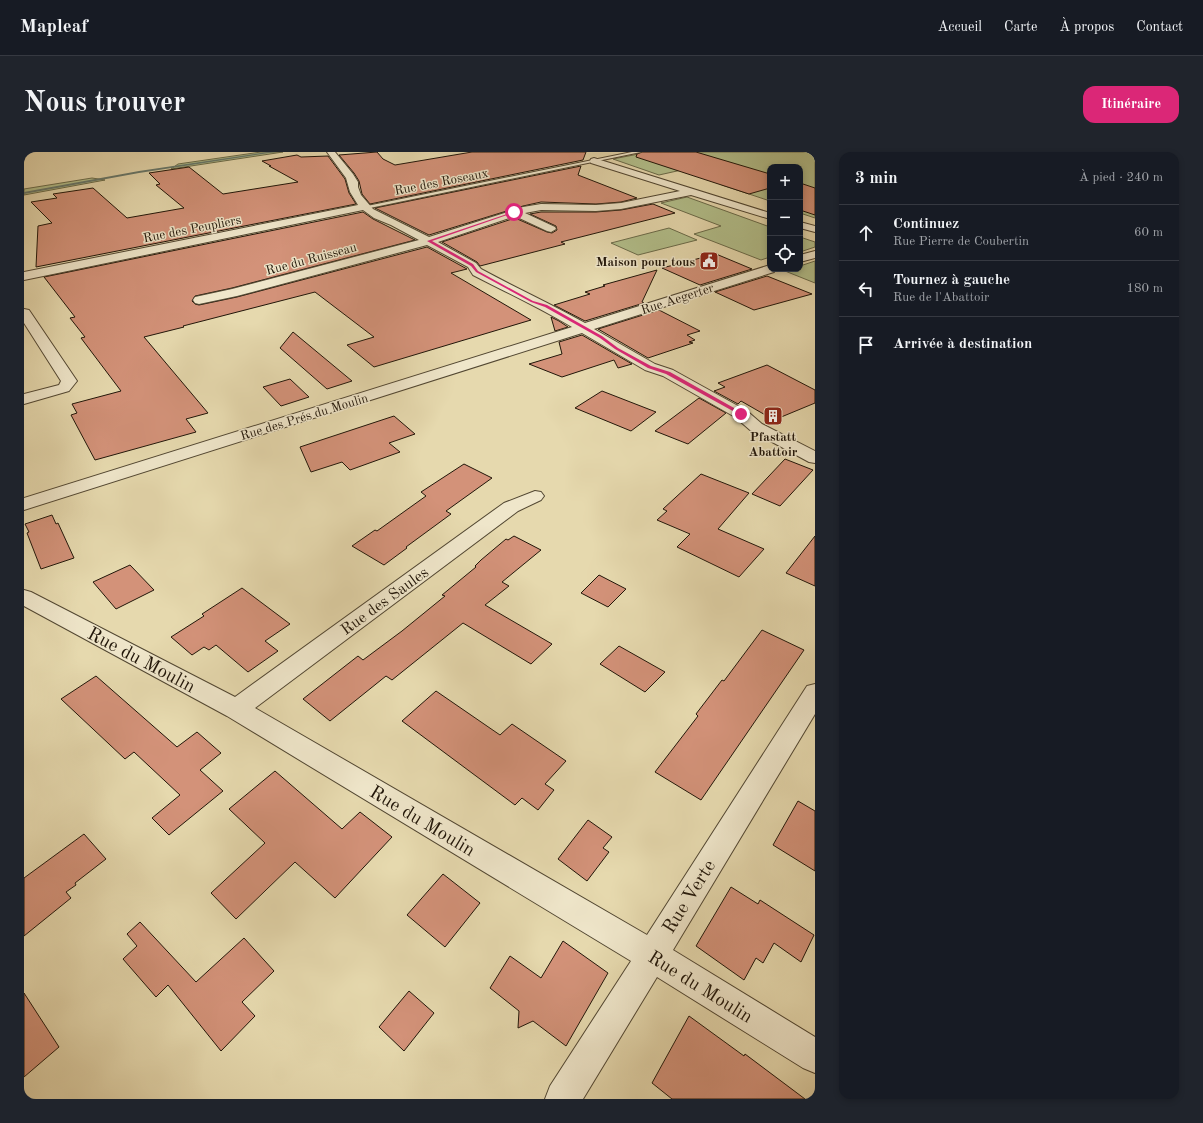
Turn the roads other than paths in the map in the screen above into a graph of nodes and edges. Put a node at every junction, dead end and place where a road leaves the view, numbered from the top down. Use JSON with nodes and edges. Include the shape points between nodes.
{"nodes":[{"id":1,"x":331,"y":152,"type":"edge"},
{"id":2,"x":639,"y":152,"type":"edge"},
{"id":3,"x":594,"y":161,"type":"junction"},
{"id":4,"x":690,"y":192,"type":"junction"},
{"id":5,"x":365,"y":207,"type":"junction"},
{"id":6,"x":514,"y":212,"type":"junction"},
{"id":7,"x":767,"y":215,"type":"edge"},
{"id":8,"x":803,"y":226,"type":"edge"},
{"id":9,"x":551,"y":229,"type":"dead end"},
{"id":10,"x":815,"y":229,"type":"edge"},
{"id":11,"x":429,"y":241,"type":"junction"},
{"id":12,"x":815,"y":254,"type":"edge"},
{"id":13,"x":803,"y":258,"type":"edge"},
{"id":14,"x":767,"y":270,"type":"edge"},
{"id":15,"x":24,"y":276,"type":"edge"},
{"id":16,"x":199,"y":300,"type":"dead end"},
{"id":17,"x":24,"y":313,"type":"edge"},
{"id":18,"x":28,"y":328,"type":"edge"},
{"id":19,"x":585,"y":328,"type":"junction"},
{"id":20,"x":24,"y":399,"type":"edge"},
{"id":21,"x":815,"y":458,"type":"edge"},
{"id":22,"x":535,"y":496,"type":"dead end"},
{"id":23,"x":24,"y":504,"type":"edge"},
{"id":24,"x":24,"y":597,"type":"edge"},
{"id":25,"x":815,"y":693,"type":"edge"},
{"id":26,"x":236,"y":709,"type":"junction"},
{"id":27,"x":651,"y":955,"type":"junction"},
{"id":28,"x":815,"y":1056,"type":"edge"},
{"id":29,"x":563,"y":1099,"type":"edge"}],
"edges":[{"from":1,"to":5,"type":"street","via":[[354,183],[353,186]]},
{"from":2,"to":3,"type":"lane","name":"Rue des Roseaux"},
{"from":3,"to":4,"type":"street"},
{"from":3,"to":5,"type":"lane","name":"Rue des Roseaux"},
{"from":4,"to":6,"type":"street","name":"Rue du Ruisseau","via":[[621,206],[541,207]]},
{"from":4,"to":7,"type":"street"},
{"from":5,"to":11,"type":"street","via":[[386,221]]},
{"from":5,"to":15,"type":"street","name":"Rue des Peupliers"},
{"from":6,"to":9,"type":"street"},
{"from":6,"to":11,"type":"street","name":"Rue du Ruisseau"},
{"from":8,"to":10,"type":"street"},
{"from":11,"to":16,"type":"street","name":"Rue du Ruisseau","via":[[232,294]]},
{"from":11,"to":19,"type":"street","via":[[472,265],[477,272]]},
{"from":12,"to":13,"type":"street"},
{"from":14,"to":19,"type":"street","name":"Rue Aegerter"},
{"from":17,"to":18,"type":"street"},
{"from":18,"to":20,"type":"street","via":[[69,381],[64,388]]},
{"from":19,"to":21,"type":"street","via":[[616,349],[650,367],[668,373],[741,414],[756,427]]},
{"from":19,"to":23,"type":"street","name":"Rue des Prés du Moulin"},
{"from":22,"to":26,"type":"street","name":"Rue des Saules","via":[[511,507]]},
{"from":24,"to":26,"type":"street","name":"Rue du Moulin"},
{"from":25,"to":27,"type":"street","name":"Rue Verte"},
{"from":26,"to":27,"type":"street","name":"Rue du Moulin"},
{"from":27,"to":28,"type":"street","name":"Rue du Moulin"},
{"from":27,"to":29,"type":"street","name":"Rue Verte"}]}
